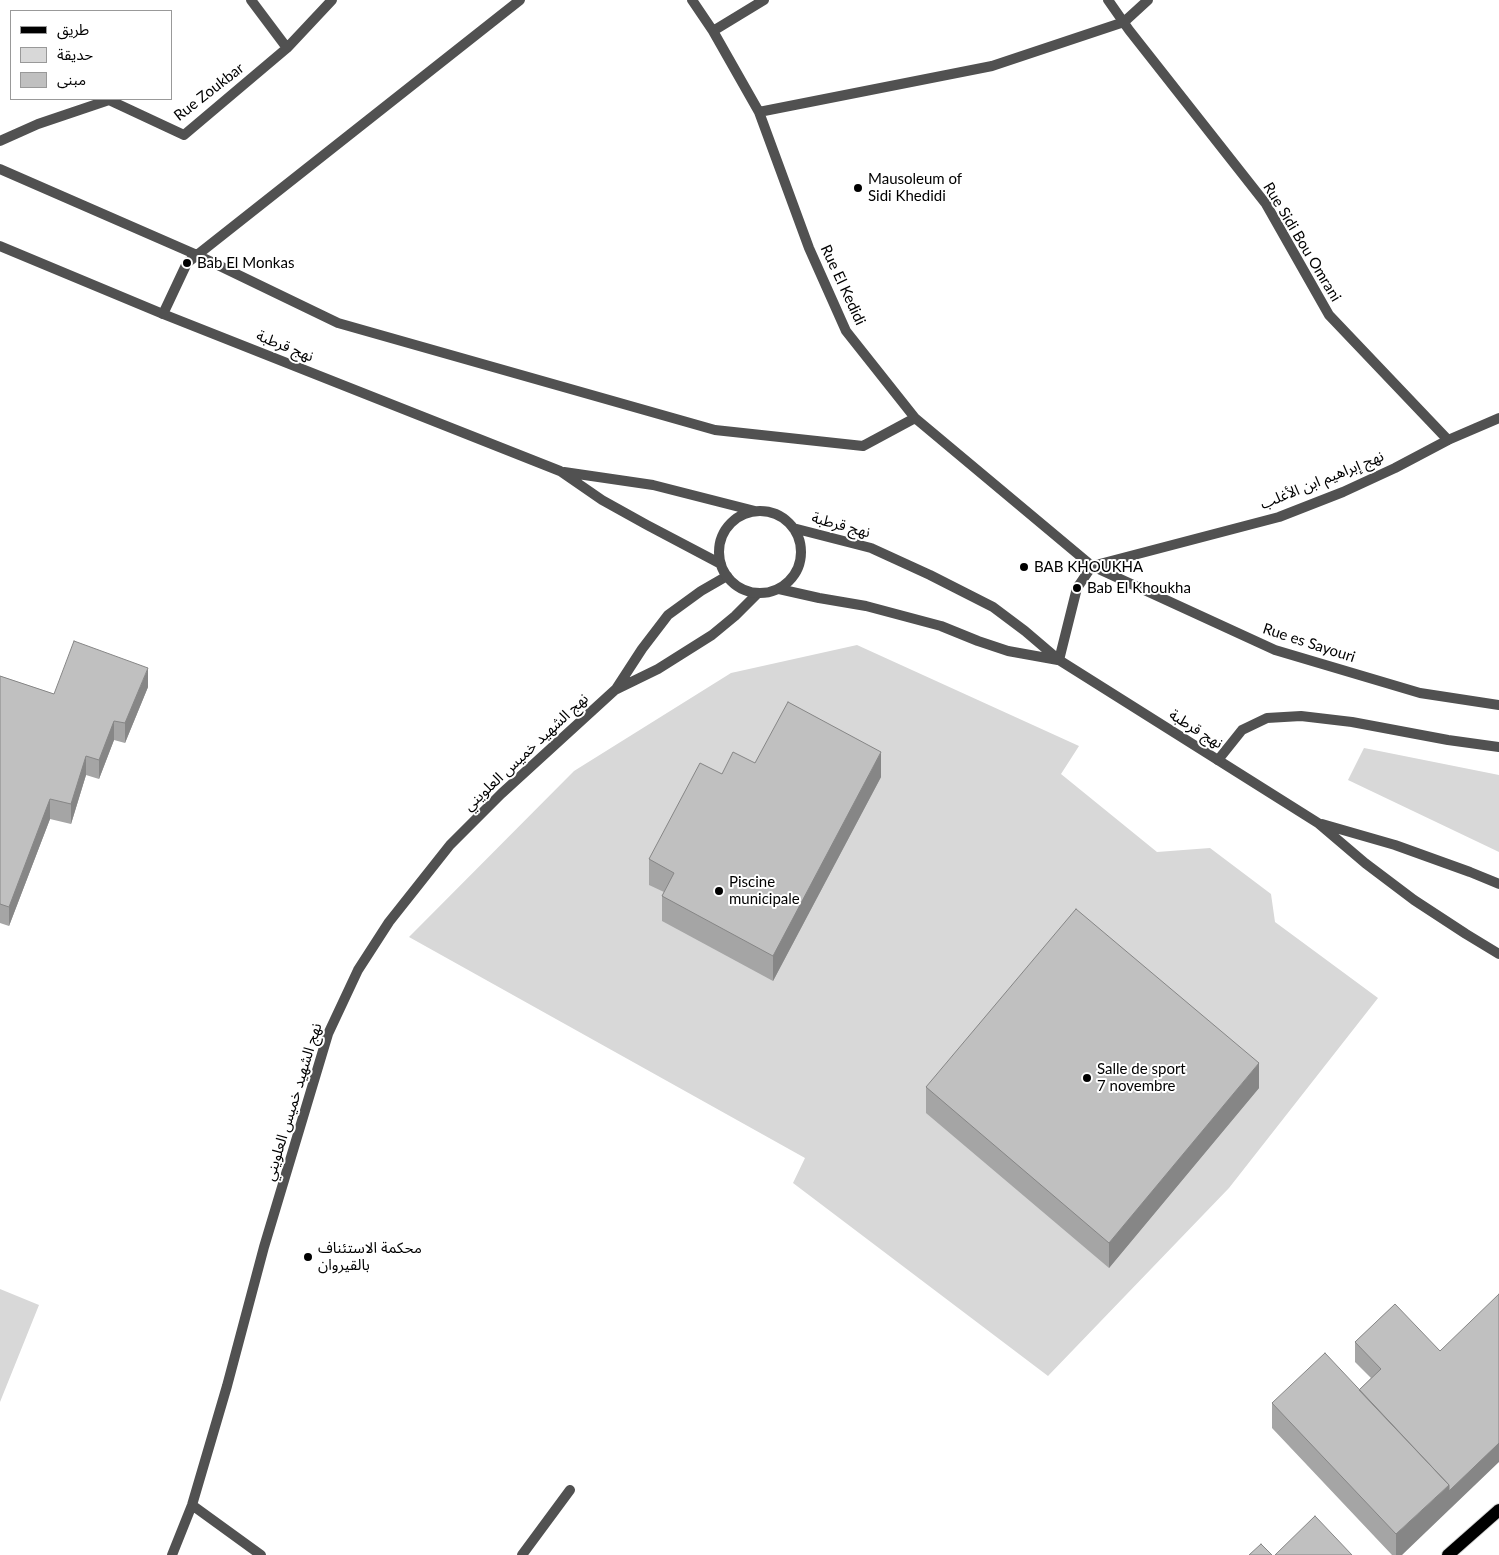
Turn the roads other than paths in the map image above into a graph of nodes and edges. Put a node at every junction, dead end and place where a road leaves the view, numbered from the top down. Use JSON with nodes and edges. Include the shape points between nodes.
{"nodes":[{"id":1,"x":251,"y":0,"type":"edge"},
{"id":2,"x":332,"y":0,"type":"edge"},
{"id":3,"x":520,"y":0,"type":"edge"},
{"id":4,"x":692,"y":0,"type":"edge"},
{"id":5,"x":764,"y":0,"type":"edge"},
{"id":6,"x":1108,"y":0,"type":"edge"},
{"id":7,"x":1148,"y":0,"type":"edge"},
{"id":8,"x":1124,"y":22,"type":"junction"},
{"id":9,"x":712,"y":31,"type":"junction"},
{"id":10,"x":287,"y":48,"type":"junction"},
{"id":11,"x":759,"y":112,"type":"junction"},
{"id":12,"x":0,"y":141,"type":"edge"},
{"id":13,"x":0,"y":169,"type":"edge"},
{"id":14,"x":0,"y":246,"type":"edge"},
{"id":15,"x":196,"y":256,"type":"junction"},
{"id":16,"x":163,"y":314,"type":"junction"},
{"id":17,"x":916,"y":418,"type":"junction"},
{"id":18,"x":1499,"y":418,"type":"edge"},
{"id":19,"x":1448,"y":440,"type":"junction"},
{"id":20,"x":560,"y":471,"type":"junction"},
{"id":21,"x":756,"y":511,"type":"junction"},
{"id":22,"x":794,"y":528,"type":"junction"},
{"id":23,"x":721,"y":564,"type":"junction"},
{"id":24,"x":1092,"y":566,"type":"junction"},
{"id":25,"x":727,"y":576,"type":"junction"},
{"id":26,"x":778,"y":589,"type":"junction"},
{"id":27,"x":758,"y":593,"type":"junction"},
{"id":28,"x":1059,"y":660,"type":"junction"},
{"id":29,"x":616,"y":689,"type":"junction"},
{"id":30,"x":1499,"y":705,"type":"edge"},
{"id":31,"x":1499,"y":747,"type":"edge"},
{"id":32,"x":1218,"y":760,"type":"junction"},
{"id":33,"x":1318,"y":823,"type":"junction"},
{"id":34,"x":1499,"y":884,"type":"edge"},
{"id":35,"x":1499,"y":954,"type":"edge"},
{"id":36,"x":570,"y":1490,"type":"dead end"},
{"id":37,"x":192,"y":1505,"type":"junction"},
{"id":38,"x":1499,"y":1510,"type":"edge"},
{"id":39,"x":172,"y":1555,"type":"edge"},
{"id":40,"x":261,"y":1555,"type":"edge"},
{"id":41,"x":522,"y":1555,"type":"edge"},
{"id":42,"x":1448,"y":1555,"type":"edge"}],
"edges":[{"from":1,"to":10,"type":"street"},
{"from":2,"to":10,"type":"street","name":"Rue Zoukbar"},
{"from":3,"to":15,"type":"street"},
{"from":4,"to":9,"type":"street","name":"Rue El Kedidi"},
{"from":5,"to":9,"type":"street"},
{"from":6,"to":8,"type":"street","name":"Rue Sidi Bou Omrani"},
{"from":7,"to":8,"type":"street"},
{"from":8,"to":11,"type":"street","via":[[992,66]]},
{"from":8,"to":19,"type":"street","name":"Rue Sidi Bou Omrani","via":[[1266,204],[1329,315]]},
{"from":9,"to":11,"type":"street","name":"Rue El Kedidi"},
{"from":10,"to":12,"type":"street","name":"Rue Zoukbar","via":[[184,135],[109,100],[38,124]]},
{"from":11,"to":17,"type":"street","name":"Rue El Kedidi","via":[[809,248],[846,331]]},
{"from":13,"to":15,"type":"street"},
{"from":14,"to":16,"type":"street","name":"نهج قرطبة"},
{"from":15,"to":16,"type":"street","via":[[187,263]]},
{"from":15,"to":17,"type":"street","via":[[338,322],[715,430],[863,446]]},
{"from":16,"to":20,"type":"street","name":"نهج قرطبة"},
{"from":17,"to":24,"type":"street","name":"Rue El Kedidi"},
{"from":18,"to":19,"type":"street","name":"نهج إبراهيم ابن الأغلب"},
{"from":19,"to":24,"type":"street","name":"نهج إبراهيم ابن الأغلب","via":[[1343,492],[1279,517]]},
{"from":20,"to":21,"type":"street","name":"نهج قرطبة","via":[[653,485]]},
{"from":20,"to":23,"type":"street","name":"نهج قرطبة","via":[[602,500]]},
{"from":21,"to":22,"type":"street","via":[[770,512]]},
{"from":21,"to":23,"type":"street","via":[[742,515],[723,536]]},
{"from":22,"to":26,"type":"street","via":[[800,541],[798,568]]},
{"from":22,"to":28,"type":"street","name":"نهج قرطبة","via":[[871,548],[993,607]]},
{"from":23,"to":25,"type":"street"},
{"from":24,"to":28,"type":"street","via":[[1077,588]]},
{"from":24,"to":30,"type":"street","name":"Rue es Sayouri","via":[[1275,650],[1420,693]]},
{"from":25,"to":27,"type":"street","via":[[746,591]]},
{"from":25,"to":29,"type":"street","name":"نهج الشهيد خميس العلويني","via":[[668,616]]},
{"from":26,"to":27,"type":"street"},
{"from":26,"to":28,"type":"street","name":"نهج قرطبة","via":[[866,606],[941,626],[1008,651]]},
{"from":27,"to":29,"type":"street","name":"نهج الشهيد خميس العلويني","via":[[712,635],[658,669]]},
{"from":28,"to":32,"type":"street","name":"نهج قرطبة"},
{"from":29,"to":37,"type":"street","name":"نهج الشهيد خميس العلويني","via":[[501,794],[450,846],[389,922],[358,970],[328,1034]]},
{"from":31,"to":32,"type":"street","via":[[1301,716],[1267,718],[1242,730]]},
{"from":32,"to":33,"type":"street","name":"نهج قرطبة"},
{"from":33,"to":34,"type":"street","via":[[1395,845]]},
{"from":33,"to":35,"type":"street","via":[[1414,900]]},
{"from":36,"to":41,"type":"street"},
{"from":37,"to":39,"type":"street","name":"نهج الشهيد خميس العلويني"},
{"from":37,"to":40,"type":"street"},
{"from":38,"to":42,"type":"main road"}]}
